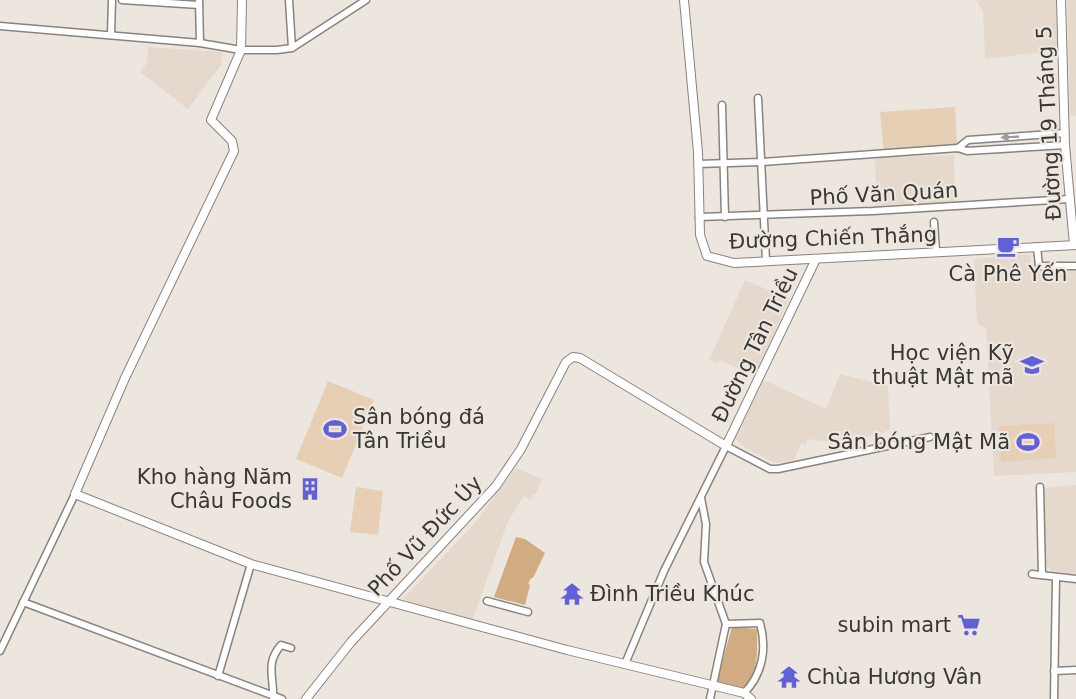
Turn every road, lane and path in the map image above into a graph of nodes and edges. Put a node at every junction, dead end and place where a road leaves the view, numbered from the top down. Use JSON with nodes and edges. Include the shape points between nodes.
{"nodes":[{"id":1,"x":112,"y":0,"type":"edge"},
{"id":2,"x":122,"y":0,"type":"edge"},
{"id":3,"x":242,"y":0,"type":"edge"},
{"id":4,"x":289,"y":0,"type":"edge"},
{"id":5,"x":366,"y":0,"type":"edge"},
{"id":6,"x":684,"y":0,"type":"edge"},
{"id":7,"x":1061,"y":0,"type":"edge"},
{"id":8,"x":199,"y":3,"type":"edge"},
{"id":9,"x":0,"y":26,"type":"edge"},
{"id":10,"x":111,"y":35,"type":"junction"},
{"id":11,"x":200,"y":43,"type":"junction"},
{"id":12,"x":292,"y":48,"type":"junction"},
{"id":13,"x":241,"y":50,"type":"junction"},
{"id":14,"x":758,"y":98,"type":"dead end"},
{"id":15,"x":722,"y":105,"type":"dead end"},
{"id":16,"x":1065,"y":134,"type":"junction"},
{"id":17,"x":1065,"y":145,"type":"junction"},
{"id":18,"x":958,"y":148,"type":"junction"},
{"id":19,"x":761,"y":162,"type":"junction"},
{"id":20,"x":722,"y":163,"type":"junction"},
{"id":21,"x":698,"y":164,"type":"junction"},
{"id":22,"x":1070,"y":199,"type":"junction"},
{"id":23,"x":764,"y":216,"type":"junction"},
{"id":24,"x":699,"y":217,"type":"junction"},
{"id":25,"x":725,"y":217,"type":"junction"},
{"id":26,"x":934,"y":222,"type":"dead end"},
{"id":27,"x":1075,"y":245,"type":"edge"},
{"id":28,"x":1037,"y":247,"type":"junction"},
{"id":29,"x":936,"y":251,"type":"junction"},
{"id":30,"x":816,"y":259,"type":"junction"},
{"id":31,"x":766,"y":261,"type":"junction"},
{"id":32,"x":1076,"y":266,"type":"edge"},
{"id":33,"x":573,"y":357,"type":"joint"},
{"id":34,"x":930,"y":437,"type":"dead end"},
{"id":35,"x":726,"y":446,"type":"junction"},
{"id":36,"x":1040,"y":487,"type":"dead end"},
{"id":37,"x":75,"y":494,"type":"junction"},
{"id":38,"x":701,"y":497,"type":"junction"},
{"id":39,"x":251,"y":564,"type":"junction"},
{"id":40,"x":1032,"y":574,"type":"dead end"},
{"id":41,"x":1042,"y":575,"type":"junction"},
{"id":42,"x":1056,"y":578,"type":"junction"},
{"id":43,"x":1076,"y":579,"type":"edge"},
{"id":44,"x":23,"y":602,"type":"junction"},
{"id":45,"x":388,"y":602,"type":"junction"},
{"id":46,"x":487,"y":602,"type":"dead end"},
{"id":47,"x":528,"y":612,"type":"dead end"},
{"id":48,"x":726,"y":624,"type":"junction"},
{"id":49,"x":291,"y":648,"type":"dead end"},
{"id":50,"x":0,"y":651,"type":"edge"},
{"id":51,"x":625,"y":664,"type":"junction"},
{"id":52,"x":1076,"y":670,"type":"edge"},
{"id":53,"x":1054,"y":671,"type":"junction"},
{"id":54,"x":218,"y":676,"type":"junction"},
{"id":55,"x":713,"y":685,"type":"junction"},
{"id":56,"x":744,"y":693,"type":"junction"},
{"id":57,"x":273,"y":697,"type":"junction"},
{"id":58,"x":282,"y":699,"type":"edge"},
{"id":59,"x":306,"y":699,"type":"edge"},
{"id":60,"x":710,"y":699,"type":"edge"},
{"id":61,"x":751,"y":699,"type":"edge"},
{"id":62,"x":1054,"y":699,"type":"edge"}],
"edges":[{"from":1,"to":10,"type":"street"},
{"from":2,"to":8,"type":"street"},
{"from":3,"to":13,"type":"street"},
{"from":4,"to":12,"type":"street"},
{"from":5,"to":12,"type":"street"},
{"from":6,"to":21,"type":"street","name":"Đường Chiến Thắng"},
{"from":7,"to":16,"type":"street","name":"Đường 19 Tháng 5"},
{"from":8,"to":11,"type":"street"},
{"from":9,"to":10,"type":"street"},
{"from":10,"to":11,"type":"street"},
{"from":11,"to":13,"type":"street"},
{"from":12,"to":13,"type":"street"},
{"from":13,"to":37,"type":"street","via":[[212,120],[232,141],[234,151],[125,378]]},
{"from":14,"to":19,"type":"street"},
{"from":15,"to":20,"type":"street"},
{"from":16,"to":17,"type":"street","name":"Đường 19 Tháng 5"},
{"from":16,"to":18,"type":"street","one_way":true,"via":[[968,140]]},
{"from":17,"to":18,"type":"street","via":[[967,151]]},
{"from":17,"to":22,"type":"street","name":"Đường 19 Tháng 5"},
{"from":18,"to":19,"type":"street"},
{"from":19,"to":20,"type":"street"},
{"from":19,"to":23,"type":"street"},
{"from":20,"to":21,"type":"street"},
{"from":20,"to":25,"type":"street"},
{"from":21,"to":24,"type":"street","name":"Đường Chiến Thắng"},
{"from":22,"to":23,"type":"street","name":"Phố Văn Quán"},
{"from":22,"to":27,"type":"street","name":"Đường 19 Tháng 5"},
{"from":23,"to":25,"type":"street","name":"Phố Văn Quán"},
{"from":23,"to":31,"type":"street"},
{"from":24,"to":25,"type":"street","name":"Phố Văn Quán"},
{"from":24,"to":31,"type":"street","name":"Đường Chiến Thắng","via":[[707,256],[734,263]]},
{"from":26,"to":29,"type":"street"},
{"from":27,"to":28,"type":"street","name":"Đường Chiến Thắng"},
{"from":28,"to":29,"type":"street","name":"Đường Chiến Thắng"},
{"from":28,"to":32,"type":"street","via":[[1039,266]]},
{"from":29,"to":30,"type":"street","name":"Đường Chiến Thắng"},
{"from":30,"to":31,"type":"street","name":"Đường Chiến Thắng"},
{"from":30,"to":35,"type":"street","name":"Đường Tân Triều"},
{"from":33,"to":35,"type":"street","name":"Đường Tân Triều","via":[[586,361]]},
{"from":33,"to":45,"type":"street","name":"Phố Vũ Đức Úy","via":[[560,371],[521,449],[501,479]]},
{"from":34,"to":35,"type":"street","via":[[777,469]]},
{"from":35,"to":38,"type":"street","name":"Đường Tân Triều"},
{"from":36,"to":41,"type":"street"},
{"from":37,"to":39,"type":"street"},
{"from":37,"to":44,"type":"street"},
{"from":38,"to":48,"type":"street","via":[[706,524],[704,562]]},
{"from":38,"to":51,"type":"street","name":"Đường Tân Triều","via":[[664,571]]},
{"from":39,"to":45,"type":"street"},
{"from":39,"to":54,"type":"street"},
{"from":40,"to":41,"type":"street"},
{"from":41,"to":42,"type":"street"},
{"from":42,"to":43,"type":"street"},
{"from":42,"to":53,"type":"street"},
{"from":44,"to":50,"type":"street"},
{"from":44,"to":54,"type":"street"},
{"from":45,"to":51,"type":"street"},
{"from":45,"to":59,"type":"street","name":"Phố Vũ Đức Úy"},
{"from":46,"to":47,"type":"street"},
{"from":48,"to":55,"type":"street"},
{"from":48,"to":56,"type":"street","via":[[760,623],[764,635],[755,680]]},
{"from":49,"to":57,"type":"street","via":[[281,645],[270,670]]},
{"from":51,"to":55,"type":"street"},
{"from":52,"to":53,"type":"street"},
{"from":53,"to":62,"type":"street"},
{"from":54,"to":57,"type":"street"},
{"from":55,"to":56,"type":"street"},
{"from":55,"to":60,"type":"street"},
{"from":56,"to":61,"type":"street"},
{"from":57,"to":58,"type":"street"}]}
